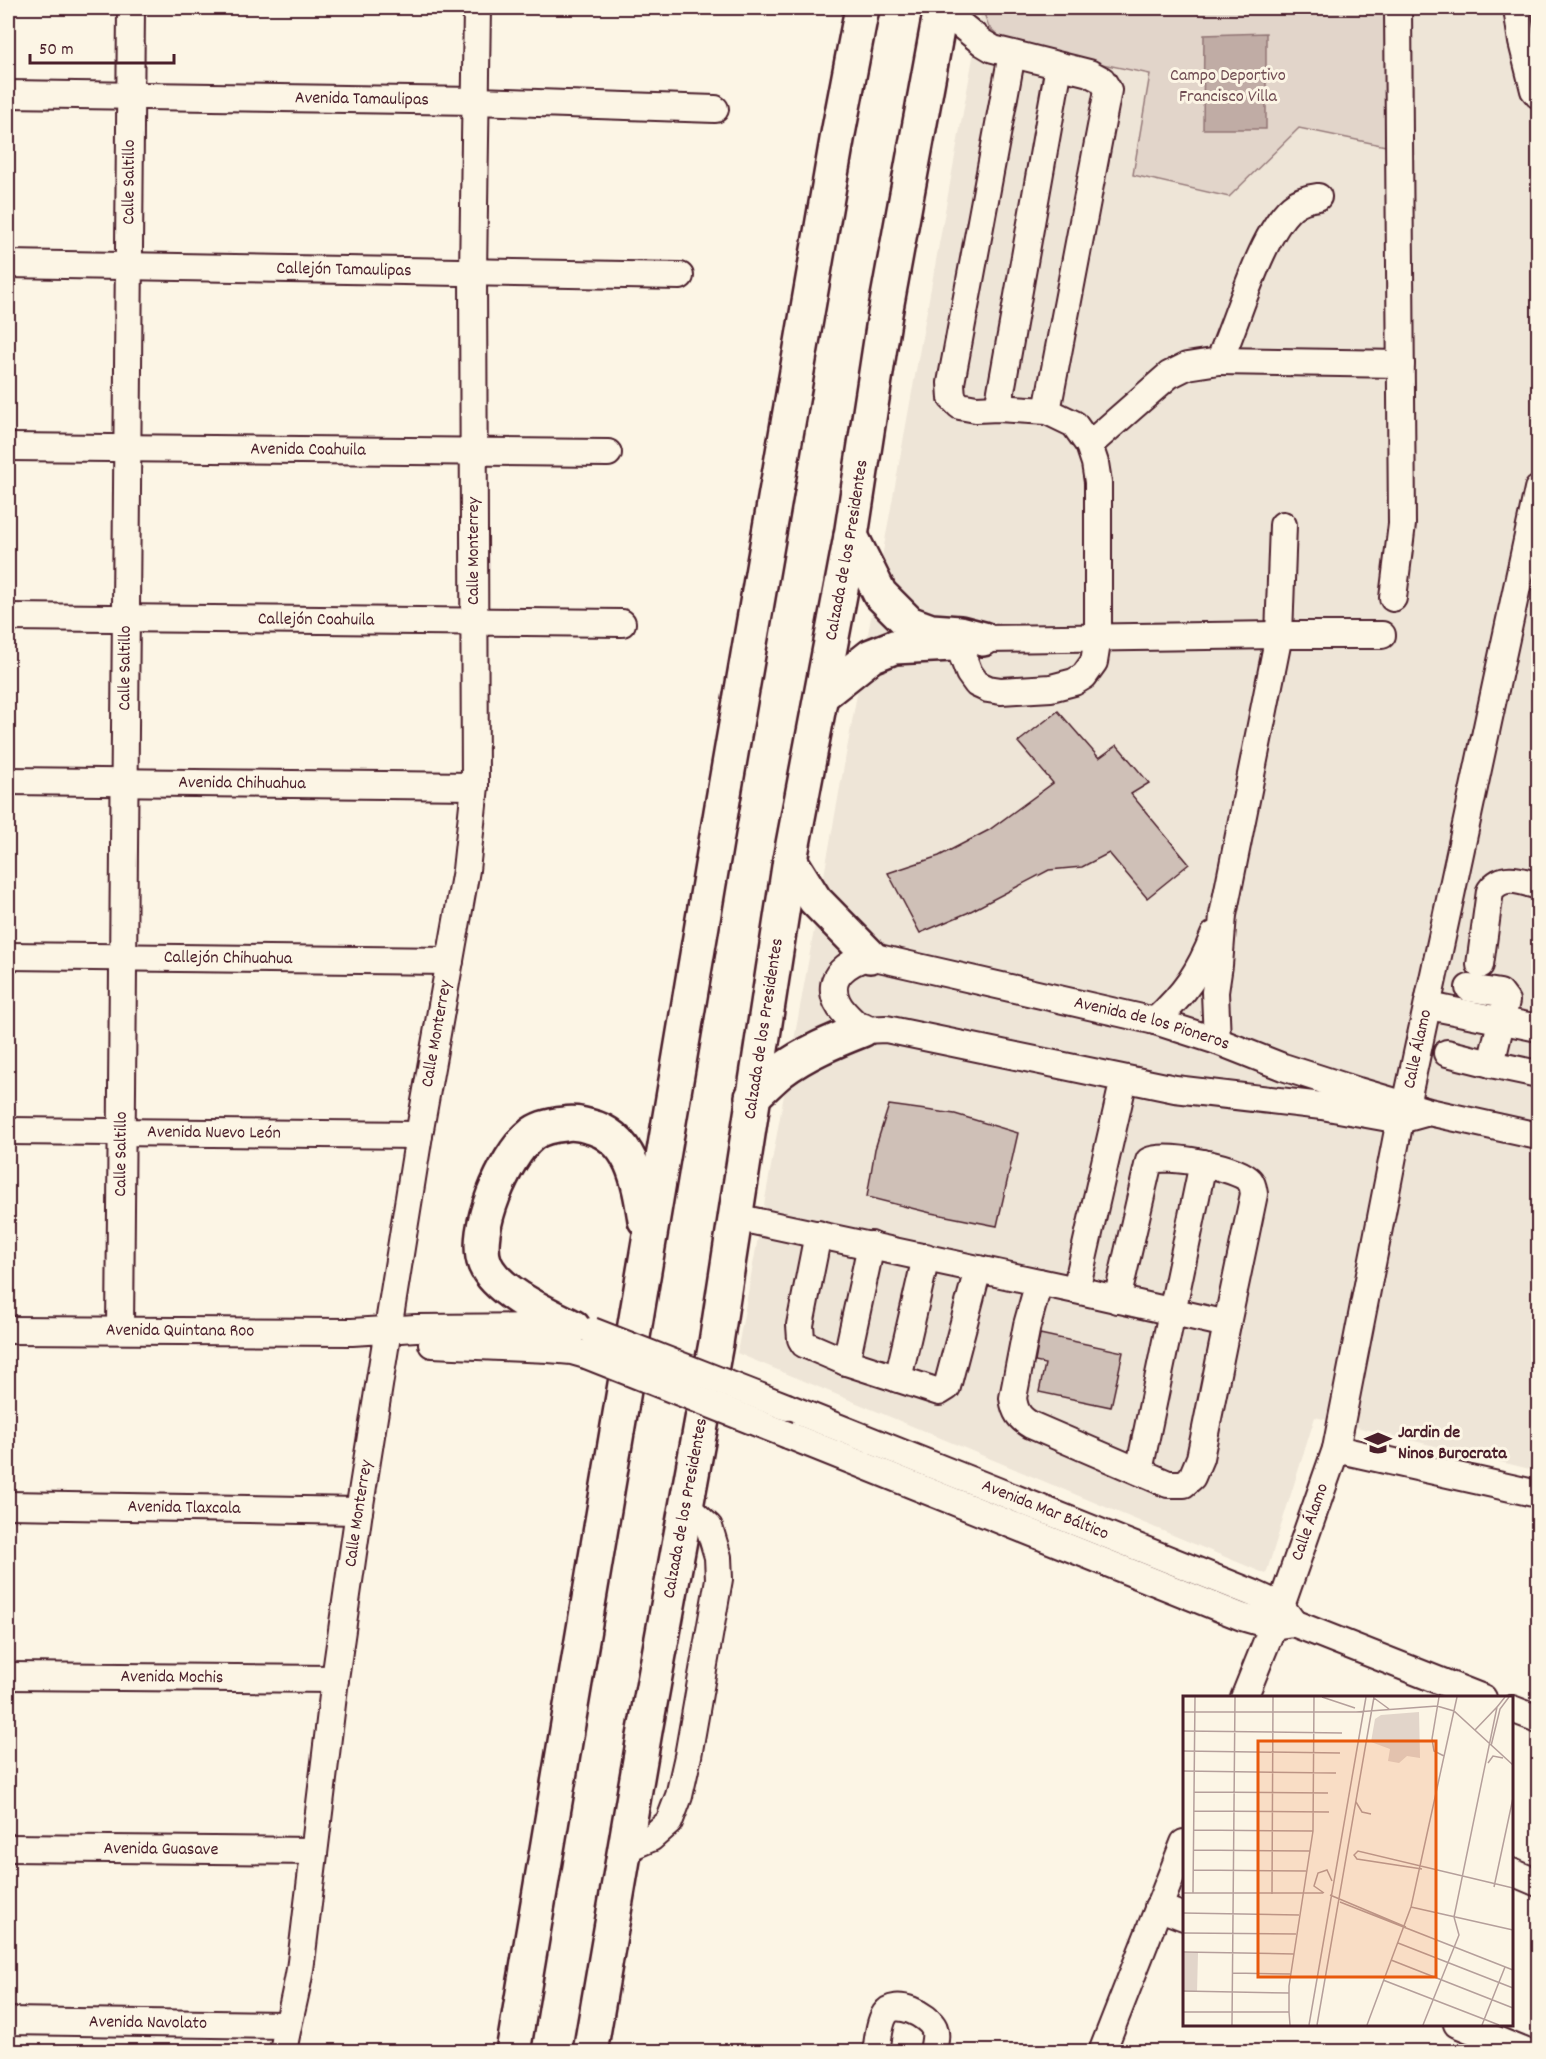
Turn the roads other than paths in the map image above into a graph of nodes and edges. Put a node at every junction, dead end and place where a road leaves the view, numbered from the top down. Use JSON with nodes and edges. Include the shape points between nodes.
{"nodes":[{"id":1,"x":131,"y":8,"type":"edge"},
{"id":2,"x":477,"y":8,"type":"edge"},
{"id":3,"x":862,"y":8,"type":"edge"},
{"id":4,"x":941,"y":8,"type":"edge"},
{"id":5,"x":1398,"y":8,"type":"edge"},
{"id":6,"x":1517,"y":8,"type":"edge"},
{"id":7,"x":1012,"y":54,"type":"junction"},
{"id":8,"x":1059,"y":66,"type":"junction"},
{"id":9,"x":8,"y":94,"type":"edge"},
{"id":10,"x":1539,"y":94,"type":"edge"},
{"id":11,"x":130,"y":96,"type":"junction"},
{"id":12,"x":476,"y":101,"type":"junction"},
{"id":13,"x":715,"y":109,"type":"dead end"},
{"id":14,"x":1318,"y":196,"type":"dead end"},
{"id":15,"x":8,"y":264,"type":"edge"},
{"id":16,"x":129,"y":265,"type":"junction"},
{"id":17,"x":473,"y":273,"type":"junction"},
{"id":18,"x":680,"y":276,"type":"dead end"},
{"id":19,"x":1219,"y":361,"type":"junction"},
{"id":20,"x":1401,"y":364,"type":"junction"},
{"id":21,"x":998,"y":408,"type":"junction"},
{"id":22,"x":1047,"y":411,"type":"junction"},
{"id":23,"x":1089,"y":445,"type":"junction"},
{"id":24,"x":8,"y":447,"type":"edge"},
{"id":25,"x":127,"y":448,"type":"junction"},
{"id":26,"x":475,"y":452,"type":"junction"},
{"id":27,"x":608,"y":453,"type":"dead end"},
{"id":28,"x":1538,"y":490,"type":"edge"},
{"id":29,"x":1283,"y":525,"type":"dead end"},
{"id":30,"x":851,"y":536,"type":"junction"},
{"id":31,"x":1393,"y":598,"type":"dead end"},
{"id":32,"x":8,"y":616,"type":"edge"},
{"id":33,"x":126,"y":618,"type":"junction"},
{"id":34,"x":474,"y":622,"type":"junction"},
{"id":35,"x":622,"y":623,"type":"dead end"},
{"id":36,"x":1279,"y":635,"type":"junction"},
{"id":37,"x":1382,"y":635,"type":"dead end"},
{"id":38,"x":1098,"y":637,"type":"junction"},
{"id":39,"x":970,"y":641,"type":"junction"},
{"id":40,"x":822,"y":694,"type":"junction"},
{"id":41,"x":8,"y":781,"type":"edge"},
{"id":42,"x":124,"y":782,"type":"junction"},
{"id":43,"x":475,"y":786,"type":"junction"},
{"id":44,"x":790,"y":860,"type":"junction"},
{"id":45,"x":1539,"y":886,"type":"edge"},
{"id":46,"x":1222,"y":915,"type":"junction"},
{"id":47,"x":8,"y":956,"type":"edge"},
{"id":48,"x":870,"y":956,"type":"junction"},
{"id":49,"x":123,"y":957,"type":"junction"},
{"id":50,"x":450,"y":961,"type":"junction"},
{"id":51,"x":1480,"y":965,"type":"dead end"},
{"id":52,"x":1469,"y":988,"type":"dead end"},
{"id":53,"x":1429,"y":1006,"type":"junction"},
{"id":54,"x":1501,"y":1020,"type":"junction"},
{"id":55,"x":1155,"y":1021,"type":"junction"},
{"id":56,"x":1539,"y":1028,"type":"edge"},
{"id":57,"x":862,"y":1030,"type":"junction"},
{"id":58,"x":1217,"y":1041,"type":"junction"},
{"id":59,"x":1447,"y":1053,"type":"dead end"},
{"id":60,"x":1491,"y":1064,"type":"junction"},
{"id":61,"x":1283,"y":1067,"type":"junction"},
{"id":62,"x":1539,"y":1074,"type":"edge"},
{"id":63,"x":1124,"y":1079,"type":"junction"},
{"id":64,"x":752,"y":1097,"type":"junction"},
{"id":65,"x":1276,"y":1100,"type":"junction"},
{"id":66,"x":1412,"y":1112,"type":"junction"},
{"id":67,"x":8,"y":1131,"type":"edge"},
{"id":68,"x":122,"y":1133,"type":"junction"},
{"id":69,"x":419,"y":1135,"type":"junction"},
{"id":70,"x":1539,"y":1136,"type":"edge"},
{"id":71,"x":1203,"y":1163,"type":"junction"},
{"id":72,"x":735,"y":1217,"type":"junction"},
{"id":73,"x":818,"y":1234,"type":"junction"},
{"id":74,"x":649,"y":1241,"type":"junction"},
{"id":75,"x":871,"y":1245,"type":"junction"},
{"id":76,"x":926,"y":1257,"type":"junction"},
{"id":77,"x":978,"y":1269,"type":"junction"},
{"id":78,"x":1039,"y":1282,"type":"junction"},
{"id":79,"x":1076,"y":1290,"type":"junction"},
{"id":80,"x":1117,"y":1300,"type":"junction"},
{"id":81,"x":1173,"y":1312,"type":"junction"},
{"id":82,"x":1227,"y":1324,"type":"junction"},
{"id":83,"x":8,"y":1330,"type":"edge"},
{"id":84,"x":120,"y":1330,"type":"junction"},
{"id":85,"x":389,"y":1334,"type":"junction"},
{"id":86,"x":584,"y":1337,"type":"junction"},
{"id":87,"x":846,"y":1362,"type":"junction"},
{"id":88,"x":898,"y":1379,"type":"junction"},
{"id":89,"x":1336,"y":1449,"type":"junction"},
{"id":90,"x":1138,"y":1472,"type":"junction"},
{"id":91,"x":1539,"y":1494,"type":"edge"},
{"id":92,"x":8,"y":1505,"type":"edge"},
{"id":93,"x":686,"y":1506,"type":"junction"},
{"id":94,"x":359,"y":1511,"type":"junction"},
{"id":95,"x":1282,"y":1619,"type":"junction"},
{"id":96,"x":8,"y":1676,"type":"edge"},
{"id":97,"x":335,"y":1679,"type":"junction"},
{"id":98,"x":1245,"y":1696,"type":"edge"},
{"id":99,"x":1478,"y":1696,"type":"edge"},
{"id":100,"x":1513,"y":1708,"type":"edge"},
{"id":101,"x":1539,"y":1719,"type":"edge"},
{"id":102,"x":8,"y":1848,"type":"edge"},
{"id":103,"x":1183,"y":1848,"type":"edge"},
{"id":104,"x":625,"y":1849,"type":"junction"},
{"id":105,"x":313,"y":1851,"type":"junction"},
{"id":106,"x":1513,"y":1872,"type":"edge"},
{"id":107,"x":1539,"y":1883,"type":"edge"},
{"id":108,"x":1158,"y":1907,"type":"junction"},
{"id":109,"x":1183,"y":1916,"type":"edge"},
{"id":110,"x":8,"y":2022,"type":"edge"},
{"id":111,"x":287,"y":2025,"type":"junction"},
{"id":112,"x":1460,"y":2026,"type":"edge"},
{"id":113,"x":283,"y":2052,"type":"edge"},
{"id":114,"x":513,"y":2052,"type":"edge"},
{"id":115,"x":590,"y":2052,"type":"edge"},
{"id":116,"x":876,"y":2052,"type":"edge"},
{"id":117,"x":933,"y":2052,"type":"edge"},
{"id":118,"x":1102,"y":2052,"type":"edge"},
{"id":119,"x":1526,"y":2052,"type":"edge"}],
"edges":[{"from":1,"to":11,"type":"street","name":"Calle Saltillo"},
{"from":2,"to":12,"type":"street","name":"Calle Monterrey"},
{"from":3,"to":74,"type":"highway"},
{"from":4,"to":7,"type":"street","via":[[982,43]]},
{"from":4,"to":30,"type":"highway","name":"Calzada de los Presidentes","via":[[885,314]]},
{"from":5,"to":20,"type":"street"},
{"from":6,"to":10,"type":"street","via":[[1534,90]]},
{"from":7,"to":8,"type":"street"},
{"from":7,"to":21,"type":"street","via":[[951,383],[952,398],[960,406]]},
{"from":8,"to":21,"type":"street"},
{"from":8,"to":22,"type":"street","via":[[1089,73],[1102,80],[1108,90]]},
{"from":9,"to":11,"type":"street","name":"Avenida Tamaulipas"},
{"from":11,"to":12,"type":"street","name":"Avenida Tamaulipas"},
{"from":11,"to":16,"type":"street","name":"Calle Saltillo"},
{"from":12,"to":13,"type":"street","name":"Avenida Tamaulipas"},
{"from":12,"to":17,"type":"street","name":"Calle Monterrey"},
{"from":14,"to":19,"type":"street","via":[[1293,206],[1274,231]]},
{"from":15,"to":16,"type":"street","name":"Callejón Tamaulipas"},
{"from":16,"to":17,"type":"street","name":"Callejón Tamaulipas"},
{"from":16,"to":25,"type":"street","name":"Calle Saltillo"},
{"from":17,"to":18,"type":"street","name":"Callejón Tamaulipas"},
{"from":17,"to":26,"type":"street","name":"Calle Monterrey"},
{"from":19,"to":20,"type":"street"},
{"from":19,"to":23,"type":"street","via":[[1187,366],[1169,375]]},
{"from":20,"to":31,"type":"street","via":[[1402,524]]},
{"from":21,"to":22,"type":"street"},
{"from":22,"to":23,"type":"street","via":[[1074,424]]},
{"from":23,"to":38,"type":"street","via":[[1098,482]]},
{"from":24,"to":25,"type":"street","name":"Avenida Coahuila"},
{"from":25,"to":26,"type":"street","name":"Avenida Coahuila"},
{"from":25,"to":33,"type":"street","name":"Calle Saltillo"},
{"from":26,"to":27,"type":"street","name":"Avenida Coahuila"},
{"from":26,"to":34,"type":"street","name":"Calle Monterrey"},
{"from":28,"to":53,"type":"street","name":"Calle Álamo"},
{"from":29,"to":36,"type":"street"},
{"from":30,"to":39,"type":"highway","via":[[880,594],[909,622],[931,630],[960,633]]},
{"from":30,"to":40,"type":"highway","name":"Calzada de los Presidentes"},
{"from":32,"to":33,"type":"street","name":"Callejón Coahuila"},
{"from":33,"to":34,"type":"street","name":"Callejón Coahuila"},
{"from":33,"to":42,"type":"street","name":"Calle Saltillo"},
{"from":34,"to":35,"type":"street","name":"Callejón Coahuila"},
{"from":34,"to":43,"type":"street","name":"Calle Monterrey"},
{"from":36,"to":37,"type":"street"},
{"from":36,"to":38,"type":"street"},
{"from":36,"to":46,"type":"street"},
{"from":38,"to":39,"type":"street"},
{"from":38,"to":39,"type":"street","via":[[1094,662],[1074,682],[1051,688],[1001,691],[977,684],[969,674]]},
{"from":39,"to":40,"type":"highway","via":[[894,647],[871,656]]},
{"from":40,"to":44,"type":"highway","name":"Calzada de los Presidentes"},
{"from":41,"to":42,"type":"street","name":"Avenida Chihuahua"},
{"from":42,"to":43,"type":"street","name":"Avenida Chihuahua"},
{"from":42,"to":49,"type":"street","name":"Calle Saltillo"},
{"from":43,"to":50,"type":"street","name":"Calle Monterrey"},
{"from":44,"to":48,"type":"highway","via":[[816,900]]},
{"from":44,"to":64,"type":"highway","name":"Calzada de los Presidentes"},
{"from":45,"to":51,"type":"street","via":[[1512,879],[1494,885]]},
{"from":46,"to":55,"type":"street","via":[[1199,970],[1185,991]]},
{"from":46,"to":58,"type":"street","via":[[1215,992]]},
{"from":47,"to":49,"type":"street","name":"Callejón Chihuahua"},
{"from":48,"to":55,"type":"street","name":"Avenida de los Pioneros"},
{"from":48,"to":57,"type":"street","via":[[844,966],[834,990],[844,1013]]},
{"from":49,"to":50,"type":"street","name":"Callejón Chihuahua"},
{"from":49,"to":68,"type":"street","name":"Calle Saltillo"},
{"from":50,"to":69,"type":"street","name":"Calle Monterrey"},
{"from":52,"to":54,"type":"street","via":[[1504,996]]},
{"from":53,"to":54,"type":"street"},
{"from":53,"to":66,"type":"street","name":"Calle Álamo"},
{"from":54,"to":56,"type":"street"},
{"from":54,"to":60,"type":"street"},
{"from":55,"to":58,"type":"street","name":"Avenida de los Pioneros"},
{"from":57,"to":63,"type":"street","name":"Avenida de los Pioneros","via":[[886,1029]]},
{"from":57,"to":64,"type":"highway","via":[[780,1072]]},
{"from":58,"to":61,"type":"street","name":"Avenida de los Pioneros"},
{"from":59,"to":60,"type":"street"},
{"from":60,"to":62,"type":"street"},
{"from":61,"to":65,"type":"street","via":[[1286,1084]]},
{"from":61,"to":66,"type":"street","name":"Avenida de los Pioneros"},
{"from":63,"to":65,"type":"street","name":"Avenida de los Pioneros"},
{"from":63,"to":79,"type":"street"},
{"from":64,"to":72,"type":"highway","name":"Calzada de los Presidentes"},
{"from":65,"to":66,"type":"street","name":"Avenida de los Pioneros"},
{"from":66,"to":70,"type":"street","name":"Avenida de los Pioneros"},
{"from":66,"to":89,"type":"street","name":"Calle Álamo"},
{"from":67,"to":68,"type":"street","name":"Avenida Nuevo León"},
{"from":68,"to":69,"type":"street","name":"Avenida Nuevo León"},
{"from":68,"to":84,"type":"street","name":"Calle Saltillo"},
{"from":69,"to":85,"type":"street","name":"Calle Monterrey"},
{"from":71,"to":80,"type":"street","via":[[1175,1158],[1149,1161]]},
{"from":71,"to":81,"type":"street"},
{"from":71,"to":82,"type":"street","via":[[1243,1175],[1253,1187]]},
{"from":72,"to":73,"type":"street"},
{"from":72,"to":93,"type":"highway","name":"Calzada de los Presidentes"},
{"from":73,"to":75,"type":"street"},
{"from":73,"to":87,"type":"street","via":[[800,1325],[801,1339],[808,1347]]},
{"from":74,"to":86,"type":"highway","via":[[639,1183],[631,1160],[614,1139],[597,1128],[573,1122],[532,1134],[519,1148],[500,1177],[487,1212],[482,1244],[485,1264],[511,1293]]},
{"from":74,"to":114,"type":"highway"},
{"from":75,"to":76,"type":"street"},
{"from":75,"to":87,"type":"street"},
{"from":76,"to":77,"type":"street"},
{"from":76,"to":88,"type":"street"},
{"from":77,"to":78,"type":"street"},
{"from":77,"to":88,"type":"street","via":[[946,1389],[939,1392]]},
{"from":78,"to":79,"type":"street"},
{"from":78,"to":90,"type":"street","via":[[1013,1398],[1019,1418]]},
{"from":79,"to":80,"type":"street"},
{"from":80,"to":81,"type":"street"},
{"from":81,"to":82,"type":"street"},
{"from":81,"to":90,"type":"street"},
{"from":82,"to":90,"type":"street","via":[[1200,1458],[1192,1477],[1177,1485]]},
{"from":83,"to":84,"type":"street","name":"Avenida Quintana Roo"},
{"from":84,"to":85,"type":"street","name":"Avenida Quintana Roo"},
{"from":85,"to":86,"type":"street","name":"Avenida Quintana Roo","via":[[549,1348]]},
{"from":85,"to":94,"type":"street","name":"Calle Monterrey"},
{"from":86,"to":95,"type":"street","name":"Avenida Mar Báltico","bridge":true,"via":[[787,1407]]},
{"from":86,"to":95,"type":"street","name":"Avenida Mar Báltico","bridge":true,"via":[[788,1436],[1242,1617]]},
{"from":87,"to":88,"type":"street"},
{"from":89,"to":91,"type":"street"},
{"from":89,"to":95,"type":"street","name":"Calle Álamo"},
{"from":92,"to":94,"type":"street","name":"Avenida Tlaxcala"},
{"from":93,"to":104,"type":"highway","name":"Calzada de los Presidentes"},
{"from":93,"to":104,"type":"street","via":[[709,1527],[718,1557],[718,1579],[688,1756],[680,1796],[669,1822],[651,1838]]},
{"from":94,"to":97,"type":"street","name":"Calle Monterrey"},
{"from":95,"to":98,"type":"street","name":"Calle Álamo"},
{"from":95,"to":99,"type":"street","name":"Avenida Mar Báltico"},
{"from":96,"to":97,"type":"street","name":"Avenida Mochis"},
{"from":97,"to":105,"type":"street","name":"Calle Monterrey"},
{"from":100,"to":101,"type":"street"},
{"from":102,"to":105,"type":"street","name":"Avenida Guasave"},
{"from":103,"to":108,"type":"street"},
{"from":104,"to":115,"type":"highway","name":"Calzada de los Presidentes"},
{"from":105,"to":111,"type":"street","name":"Calle Monterrey","via":[[297,1990]]},
{"from":106,"to":107,"type":"street"},
{"from":108,"to":109,"type":"street"},
{"from":108,"to":118,"type":"street"},
{"from":110,"to":111,"type":"street","name":"Avenida Navolato"},
{"from":111,"to":113,"type":"street","name":"Calle Monterrey"},
{"from":112,"to":119,"type":"street"},
{"from":116,"to":117,"type":"street","via":[[884,2015],[895,2008],[930,2022],[935,2035]]}]}
